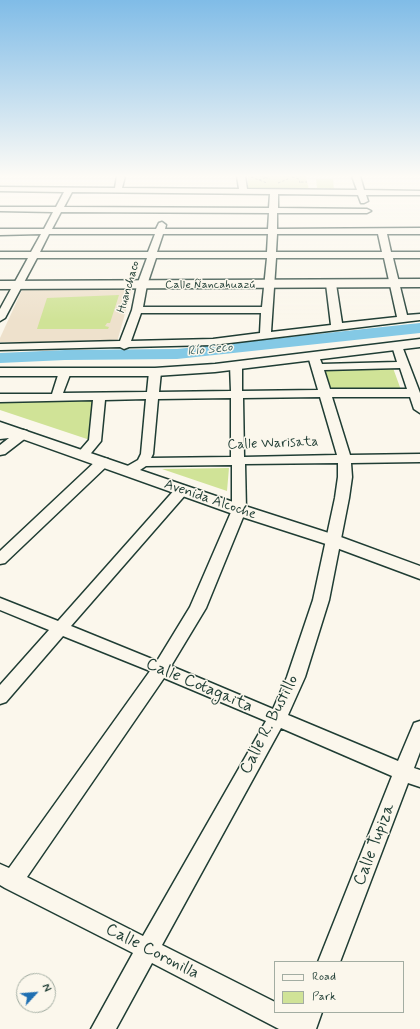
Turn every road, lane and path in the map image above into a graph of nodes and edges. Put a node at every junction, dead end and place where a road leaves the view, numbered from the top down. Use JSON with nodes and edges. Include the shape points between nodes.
{"nodes":[{"id":1,"x":51,"y":224,"type":"edge"},
{"id":2,"x":162,"y":224,"type":"edge"},
{"id":3,"x":274,"y":224,"type":"edge"},
{"id":4,"x":362,"y":224,"type":"edge"},
{"id":5,"x":372,"y":224,"type":"edge"},
{"id":6,"x":378,"y":224,"type":"edge"},
{"id":7,"x":420,"y":231,"type":"edge"},
{"id":8,"x":0,"y":232,"type":"edge"},
{"id":9,"x":47,"y":232,"type":"junction"},
{"id":10,"x":159,"y":232,"type":"junction"},
{"id":11,"x":274,"y":233,"type":"junction"},
{"id":12,"x":0,"y":255,"type":"edge"},
{"id":13,"x":387,"y":255,"type":"junction"},
{"id":14,"x":420,"y":255,"type":"edge"},
{"id":15,"x":34,"y":256,"type":"junction"},
{"id":16,"x":151,"y":256,"type":"junction"},
{"id":17,"x":272,"y":257,"type":"junction"},
{"id":18,"x":396,"y":283,"type":"junction"},
{"id":19,"x":420,"y":283,"type":"edge"},
{"id":20,"x":331,"y":284,"type":"junction"},
{"id":21,"x":0,"y":285,"type":"edge"},
{"id":22,"x":18,"y":285,"type":"junction"},
{"id":23,"x":142,"y":285,"type":"junction"},
{"id":24,"x":268,"y":285,"type":"junction"},
{"id":25,"x":137,"y":310,"type":"junction"},
{"id":26,"x":267,"y":310,"type":"junction"},
{"id":27,"x":1,"y":314,"type":"edge"},
{"id":28,"x":420,"y":317,"type":"edge"},
{"id":29,"x":403,"y":319,"type":"junction"},
{"id":30,"x":337,"y":327,"type":"junction"},
{"id":31,"x":265,"y":336,"type":"junction"},
{"id":32,"x":420,"y":343,"type":"edge"},
{"id":33,"x":124,"y":346,"type":"junction"},
{"id":34,"x":397,"y":346,"type":"junction"},
{"id":35,"x":0,"y":347,"type":"edge"},
{"id":36,"x":316,"y":361,"type":"junction"},
{"id":37,"x":236,"y":365,"type":"junction"},
{"id":38,"x":403,"y":365,"type":"junction"},
{"id":39,"x":0,"y":372,"type":"edge"},
{"id":40,"x":65,"y":372,"type":"junction"},
{"id":41,"x":155,"y":372,"type":"junction"},
{"id":42,"x":414,"y":377,"type":"edge"},
{"id":43,"x":326,"y":393,"type":"junction"},
{"id":44,"x":414,"y":393,"type":"junction"},
{"id":45,"x":152,"y":396,"type":"junction"},
{"id":46,"x":238,"y":396,"type":"junction"},
{"id":47,"x":99,"y":397,"type":"junction"},
{"id":48,"x":0,"y":398,"type":"edge"},
{"id":49,"x":56,"y":398,"type":"junction"},
{"id":50,"x":420,"y":408,"type":"edge"},
{"id":51,"x":0,"y":426,"type":"edge"},
{"id":52,"x":24,"y":434,"type":"junction"},
{"id":53,"x":0,"y":435,"type":"edge"},
{"id":54,"x":0,"y":451,"type":"edge"},
{"id":55,"x":82,"y":455,"type":"junction"},
{"id":56,"x":344,"y":458,"type":"junction"},
{"id":57,"x":420,"y":458,"type":"edge"},
{"id":58,"x":103,"y":462,"type":"junction"},
{"id":59,"x":240,"y":462,"type":"junction"},
{"id":60,"x":136,"y":467,"type":"junction"},
{"id":61,"x":182,"y":490,"type":"junction"},
{"id":62,"x":239,"y":510,"type":"junction"},
{"id":63,"x":332,"y":540,"type":"junction"},
{"id":64,"x":0,"y":559,"type":"edge"},
{"id":65,"x":420,"y":573,"type":"edge"},
{"id":66,"x":0,"y":604,"type":"edge"},
{"id":67,"x":60,"y":629,"type":"junction"},
{"id":68,"x":161,"y":669,"type":"junction"},
{"id":69,"x":0,"y":698,"type":"edge"},
{"id":70,"x":277,"y":719,"type":"junction"},
{"id":71,"x":420,"y":728,"type":"edge"},
{"id":72,"x":411,"y":776,"type":"edge"},
{"id":73,"x":6,"y":878,"type":"edge"},
{"id":74,"x":148,"y":950,"type":"junction"},
{"id":75,"x":329,"y":961,"type":"edge"},
{"id":76,"x":310,"y":1013,"type":"edge"},
{"id":77,"x":103,"y":1029,"type":"edge"},
{"id":78,"x":303,"y":1029,"type":"edge"}],
"edges":[{"from":1,"to":9,"type":"street"},
{"from":2,"to":10,"type":"street","name":"Huanchaco"},
{"from":3,"to":11,"type":"street"},
{"from":4,"to":11,"type":"street"},
{"from":5,"to":13,"type":"street"},
{"from":6,"to":7,"type":"street"},
{"from":8,"to":9,"type":"street"},
{"from":9,"to":10,"type":"street"},
{"from":9,"to":15,"type":"street"},
{"from":10,"to":11,"type":"street"},
{"from":10,"to":16,"type":"street","name":"Huanchaco"},
{"from":11,"to":17,"type":"street"},
{"from":12,"to":15,"type":"street"},
{"from":13,"to":14,"type":"street"},
{"from":13,"to":17,"type":"street"},
{"from":13,"to":18,"type":"street"},
{"from":15,"to":16,"type":"street"},
{"from":15,"to":22,"type":"street"},
{"from":16,"to":17,"type":"street"},
{"from":16,"to":23,"type":"street","name":"Huanchaco"},
{"from":17,"to":24,"type":"street"},
{"from":18,"to":19,"type":"street","name":"Calle Ñancahuazú"},
{"from":18,"to":20,"type":"street","name":"Calle Ñancahuazú"},
{"from":18,"to":29,"type":"street"},
{"from":20,"to":24,"type":"street","name":"Calle Ñancahuazú"},
{"from":20,"to":30,"type":"street"},
{"from":21,"to":22,"type":"street","name":"Calle Ñancahuazú"},
{"from":22,"to":23,"type":"street","name":"Calle Ñancahuazú"},
{"from":22,"to":27,"type":"street"},
{"from":23,"to":24,"type":"street","name":"Calle Ñancahuazú"},
{"from":23,"to":25,"type":"street","name":"Huanchaco"},
{"from":24,"to":26,"type":"street"},
{"from":25,"to":26,"type":"street"},
{"from":25,"to":33,"type":"street","name":"Huanchaco"},
{"from":26,"to":31,"type":"street"},
{"from":28,"to":29,"type":"street"},
{"from":29,"to":30,"type":"street"},
{"from":30,"to":31,"type":"street"},
{"from":31,"to":33,"type":"street","via":[[205,343]]},
{"from":32,"to":34,"type":"street"},
{"from":33,"to":35,"type":"street"},
{"from":34,"to":36,"type":"street"},
{"from":34,"to":38,"type":"street"},
{"from":36,"to":37,"type":"street"},
{"from":36,"to":38,"type":"street"},
{"from":36,"to":43,"type":"street","name":"Calle R. Bustillo"},
{"from":37,"to":41,"type":"street"},
{"from":37,"to":46,"type":"street"},
{"from":38,"to":42,"type":"street"},
{"from":39,"to":40,"type":"street"},
{"from":40,"to":41,"type":"street"},
{"from":40,"to":49,"type":"street"},
{"from":41,"to":45,"type":"street"},
{"from":42,"to":44,"type":"street"},
{"from":43,"to":44,"type":"street"},
{"from":43,"to":46,"type":"street"},
{"from":43,"to":56,"type":"street","name":"Calle R. Bustillo"},
{"from":44,"to":50,"type":"street"},
{"from":45,"to":46,"type":"street"},
{"from":45,"to":47,"type":"street"},
{"from":45,"to":60,"type":"street","via":[[146,454]]},
{"from":46,"to":59,"type":"street"},
{"from":47,"to":49,"type":"street"},
{"from":47,"to":55,"type":"street","via":[[95,441]]},
{"from":48,"to":49,"type":"street"},
{"from":51,"to":52,"type":"street","name":"Avenida Alcoche"},
{"from":52,"to":53,"type":"street"},
{"from":52,"to":54,"type":"street"},
{"from":52,"to":55,"type":"street","name":"Avenida Alcoche"},
{"from":55,"to":58,"type":"street","name":"Avenida Alcoche"},
{"from":56,"to":57,"type":"street","name":"Calle Warisata"},
{"from":56,"to":59,"type":"street","name":"Calle Warisata"},
{"from":56,"to":63,"type":"street","name":"Calle R. Bustillo","via":[[342,498]]},
{"from":58,"to":60,"type":"street","name":"Avenida Alcoche"},
{"from":58,"to":64,"type":"street"},
{"from":59,"to":60,"type":"street","name":"Calle Warisata"},
{"from":59,"to":62,"type":"street"},
{"from":60,"to":61,"type":"street","name":"Avenida Alcoche"},
{"from":61,"to":62,"type":"street","name":"Avenida Alcoche"},
{"from":61,"to":67,"type":"street"},
{"from":62,"to":63,"type":"street","name":"Avenida Alcoche"},
{"from":62,"to":68,"type":"street","via":[[198,608]]},
{"from":63,"to":65,"type":"street","name":"Avenida Alcoche"},
{"from":63,"to":70,"type":"street","name":"Calle R. Bustillo","via":[[317,614],[296,677]]},
{"from":66,"to":67,"type":"street","name":"Calle Cotagaita"},
{"from":67,"to":68,"type":"street","name":"Calle Cotagaita"},
{"from":67,"to":69,"type":"street"},
{"from":68,"to":70,"type":"street","name":"Calle Cotagaita"},
{"from":68,"to":73,"type":"street"},
{"from":70,"to":72,"type":"street","name":"Calle Cotagaita"},
{"from":70,"to":74,"type":"street","name":"Calle R. Bustillo"},
{"from":71,"to":72,"type":"street","name":"Calle Tupiza"},
{"from":72,"to":75,"type":"street","name":"Calle Tupiza"},
{"from":73,"to":74,"type":"street","name":"Calle Coronilla"},
{"from":74,"to":77,"type":"street","name":"Calle R. Bustillo"},
{"from":74,"to":78,"type":"street","name":"Calle Coronilla"},
{"from":76,"to":78,"type":"street"}]}
